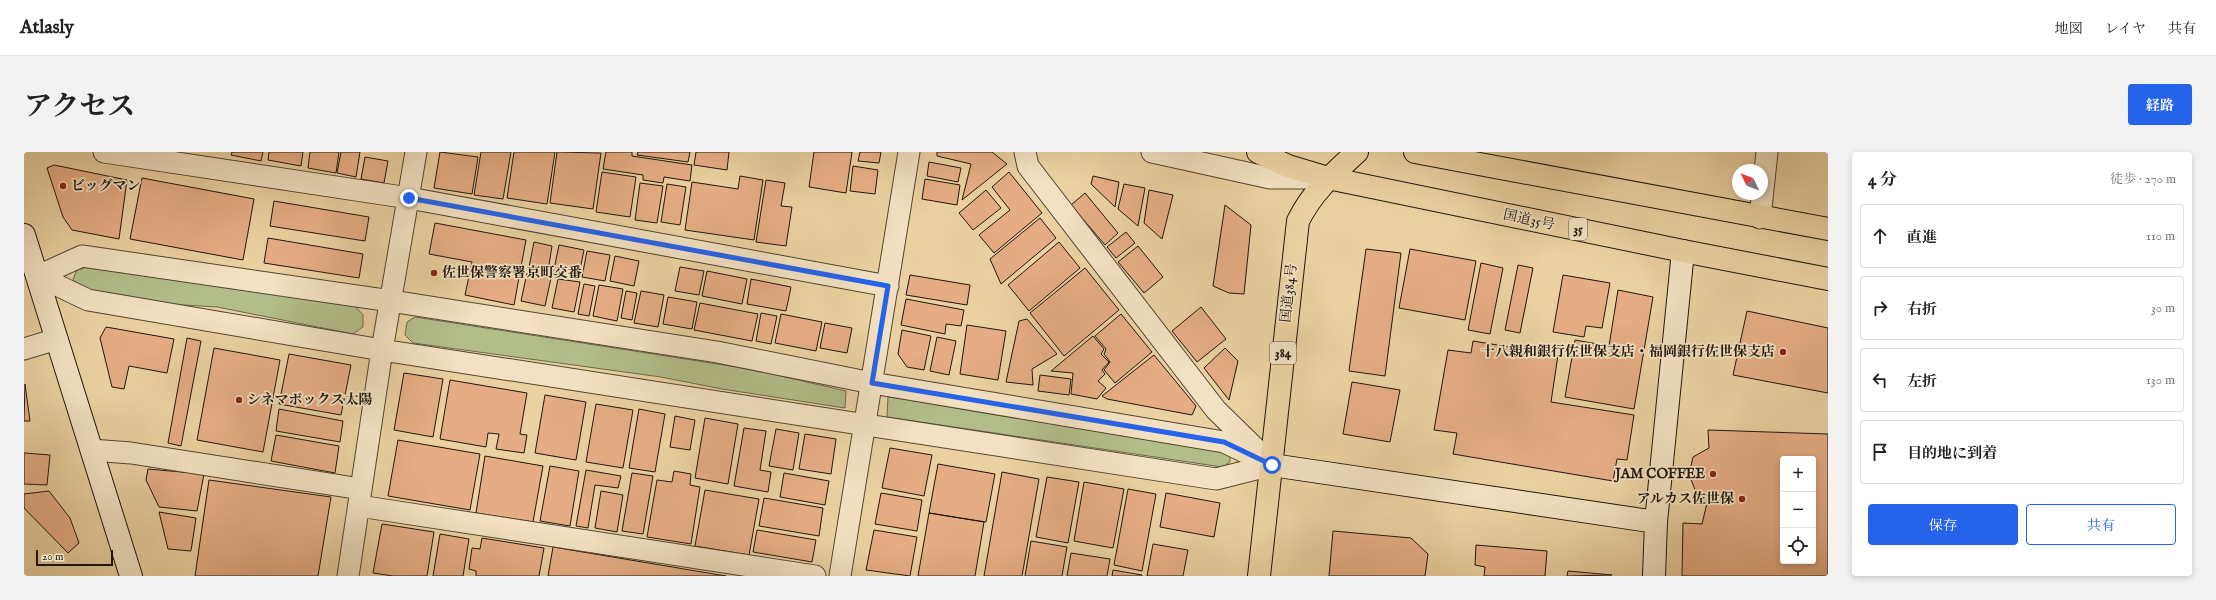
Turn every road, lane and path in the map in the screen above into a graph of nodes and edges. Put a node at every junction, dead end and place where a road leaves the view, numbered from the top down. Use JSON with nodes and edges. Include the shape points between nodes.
{"nodes":[{"id":1,"x":109,"y":152,"type":"edge"},
{"id":2,"x":416,"y":152,"type":"edge"},
{"id":3,"x":909,"y":152,"type":"edge"},
{"id":4,"x":1025,"y":152,"type":"edge"},
{"id":5,"x":1152,"y":152,"type":"edge"},
{"id":6,"x":1258,"y":152,"type":"edge"},
{"id":7,"x":1357,"y":152,"type":"edge"},
{"id":8,"x":1415,"y":152,"type":"edge"},
{"id":9,"x":1767,"y":152,"type":"edge"},
{"id":10,"x":1328,"y":178,"type":"junction"},
{"id":11,"x":409,"y":198,"type":"junction"},
{"id":12,"x":1760,"y":218,"type":"junction"},
{"id":13,"x":1828,"y":229,"type":"edge"},
{"id":14,"x":24,"y":235,"type":"edge"},
{"id":15,"x":1683,"y":251,"type":"junction"},
{"id":16,"x":38,"y":276,"type":"junction"},
{"id":17,"x":1828,"y":278,"type":"edge"},
{"id":18,"x":888,"y":286,"type":"junction"},
{"id":19,"x":391,"y":301,"type":"junction"},
{"id":20,"x":57,"y":339,"type":"junction"},
{"id":21,"x":24,"y":349,"type":"edge"},
{"id":22,"x":382,"y":350,"type":"junction"},
{"id":23,"x":872,"y":383,"type":"junction"},
{"id":24,"x":865,"y":424,"type":"junction"},
{"id":25,"x":91,"y":450,"type":"junction"},
{"id":26,"x":1272,"y":465,"type":"junction"},
{"id":27,"x":360,"y":497,"type":"junction"},
{"id":28,"x":1656,"y":522,"type":"junction"},
{"id":29,"x":131,"y":576,"type":"edge"},
{"id":30,"x":348,"y":576,"type":"edge"},
{"id":31,"x":815,"y":576,"type":"edge"},
{"id":32,"x":840,"y":576,"type":"edge"},
{"id":33,"x":1259,"y":576,"type":"edge"},
{"id":34,"x":1654,"y":576,"type":"edge"}],
"edges":[{"from":1,"to":11,"type":"street"},
{"from":2,"to":11,"type":"street"},
{"from":3,"to":18,"type":"street"},
{"from":4,"to":26,"type":"street","via":[[1028,166],[1216,410]]},
{"from":5,"to":10,"type":"street","via":[[1270,178]]},
{"from":6,"to":10,"type":"highway","name":"国道35号","number":"35","via":[[1288,166]]},
{"from":7,"to":10,"type":"highway","name":"国道384号","number":"384"},
{"from":8,"to":12,"type":"highway"},
{"from":9,"to":12,"type":"street"},
{"from":10,"to":15,"type":"highway","name":"国道35号","number":"35"},
{"from":10,"to":26,"type":"highway","name":"国道384号","number":"384","via":[[1309,200],[1298,221]]},
{"from":11,"to":18,"type":"street"},
{"from":11,"to":19,"type":"street"},
{"from":12,"to":13,"type":"highway"},
{"from":14,"to":16,"type":"street"},
{"from":15,"to":17,"type":"highway","name":"国道35号","number":"35"},
{"from":15,"to":28,"type":"street"},
{"from":16,"to":19,"type":"street","via":[[82,256]]},
{"from":16,"to":20,"type":"street"},
{"from":16,"to":22,"type":"street","via":[[88,300]]},
{"from":18,"to":23,"type":"street"},
{"from":19,"to":22,"type":"street"},
{"from":19,"to":23,"type":"street","via":[[717,352]]},
{"from":20,"to":21,"type":"street"},
{"from":20,"to":25,"type":"street"},
{"from":22,"to":24,"type":"street"},
{"from":22,"to":27,"type":"street"},
{"from":23,"to":24,"type":"street"},
{"from":23,"to":26,"type":"street","via":[[1224,442]]},
{"from":24,"to":26,"type":"street","via":[[1216,479]]},
{"from":24,"to":32,"type":"street"},
{"from":25,"to":27,"type":"street","via":[[131,453]]},
{"from":25,"to":29,"type":"street"},
{"from":26,"to":28,"type":"street"},
{"from":26,"to":33,"type":"highway","name":"国道384号","number":"384"},
{"from":27,"to":30,"type":"street"},
{"from":27,"to":31,"type":"street"},
{"from":28,"to":34,"type":"street"}]}
